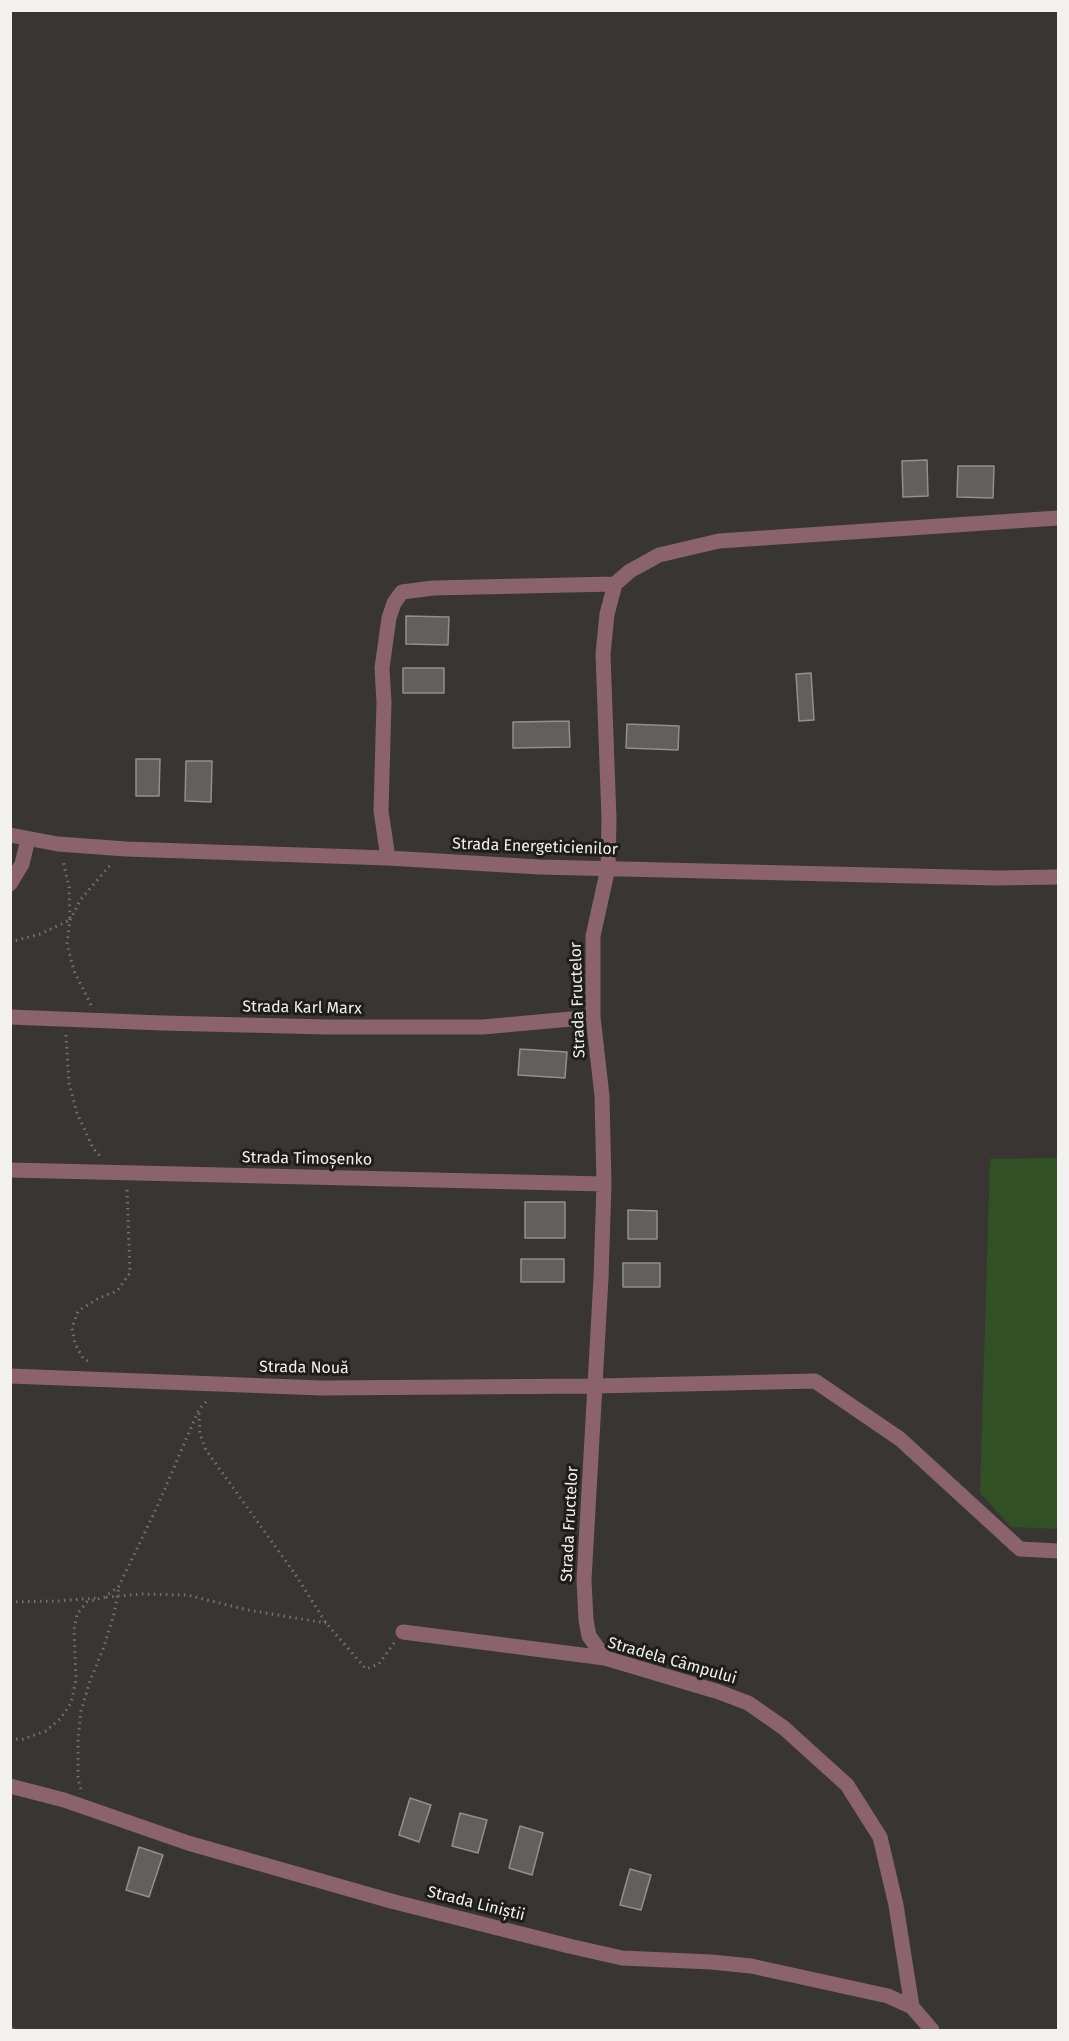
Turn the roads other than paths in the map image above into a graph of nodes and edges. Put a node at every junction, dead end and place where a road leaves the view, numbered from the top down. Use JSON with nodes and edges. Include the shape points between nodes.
{"nodes":[{"id":1,"x":1059,"y":518,"type":"edge"},
{"id":2,"x":615,"y":584,"type":"junction"},
{"id":3,"x":10,"y":835,"type":"edge"},
{"id":4,"x":28,"y":839,"type":"junction"},
{"id":5,"x":388,"y":858,"type":"junction"},
{"id":6,"x":608,"y":868,"type":"junction"},
{"id":7,"x":1059,"y":877,"type":"edge"},
{"id":8,"x":10,"y":884,"type":"edge"},
{"id":9,"x":10,"y":1017,"type":"edge"},
{"id":10,"x":593,"y":1017,"type":"junction"},
{"id":11,"x":10,"y":1170,"type":"edge"},
{"id":12,"x":604,"y":1184,"type":"junction"},
{"id":13,"x":10,"y":1376,"type":"edge"},
{"id":14,"x":596,"y":1386,"type":"junction"},
{"id":15,"x":1059,"y":1551,"type":"edge"},
{"id":16,"x":403,"y":1632,"type":"road end"},
{"id":17,"x":605,"y":1658,"type":"junction"},
{"id":18,"x":10,"y":1786,"type":"edge"},
{"id":19,"x":912,"y":2007,"type":"junction"},
{"id":20,"x":932,"y":2031,"type":"edge"}],
"edges":[{"from":1,"to":2,"type":"street","via":[[719,541],[659,555]]},
{"from":2,"to":5,"type":"street","via":[[402,592],[389,618],[382,668],[381,811]]},
{"from":2,"to":6,"type":"street","name":"Strada Fructelor","via":[[603,654]]},
{"from":3,"to":4,"type":"street","name":"Strada Energeticienilor"},
{"from":4,"to":5,"type":"street","name":"Strada Energeticienilor","via":[[126,849]]},
{"from":4,"to":8,"type":"street","via":[[22,864]]},
{"from":5,"to":6,"type":"street","name":"Strada Energeticienilor"},
{"from":6,"to":7,"type":"street","name":"Strada Energeticienilor"},
{"from":6,"to":10,"type":"street","name":"Strada Fructelor","via":[[593,936]]},
{"from":9,"to":10,"type":"street","name":"Strada Karl Marx","via":[[327,1027],[483,1027]]},
{"from":10,"to":12,"type":"street","name":"Strada Fructelor","via":[[602,1096]]},
{"from":11,"to":12,"type":"street","name":"Strada Timoșenko"},
{"from":12,"to":14,"type":"street","name":"Strada Fructelor"},
{"from":13,"to":14,"type":"street","name":"Strada Nouă","via":[[321,1388]]},
{"from":14,"to":15,"type":"street","via":[[815,1381],[900,1439],[1020,1549]]},
{"from":14,"to":17,"type":"street","name":"Strada Fructelor","via":[[584,1580],[590,1636]]},
{"from":16,"to":17,"type":"street","name":"Stradela Câmpului"},
{"from":17,"to":19,"type":"street","name":"Stradela Câmpului","via":[[748,1703],[784,1728],[847,1785],[880,1837],[896,1905]]},
{"from":18,"to":19,"type":"street","name":"Strada Liniștii","via":[[188,1844],[569,1946],[622,1958],[751,1966],[888,1996]]},
{"from":19,"to":20,"type":"street","name":"Strada Liniștii"}]}
